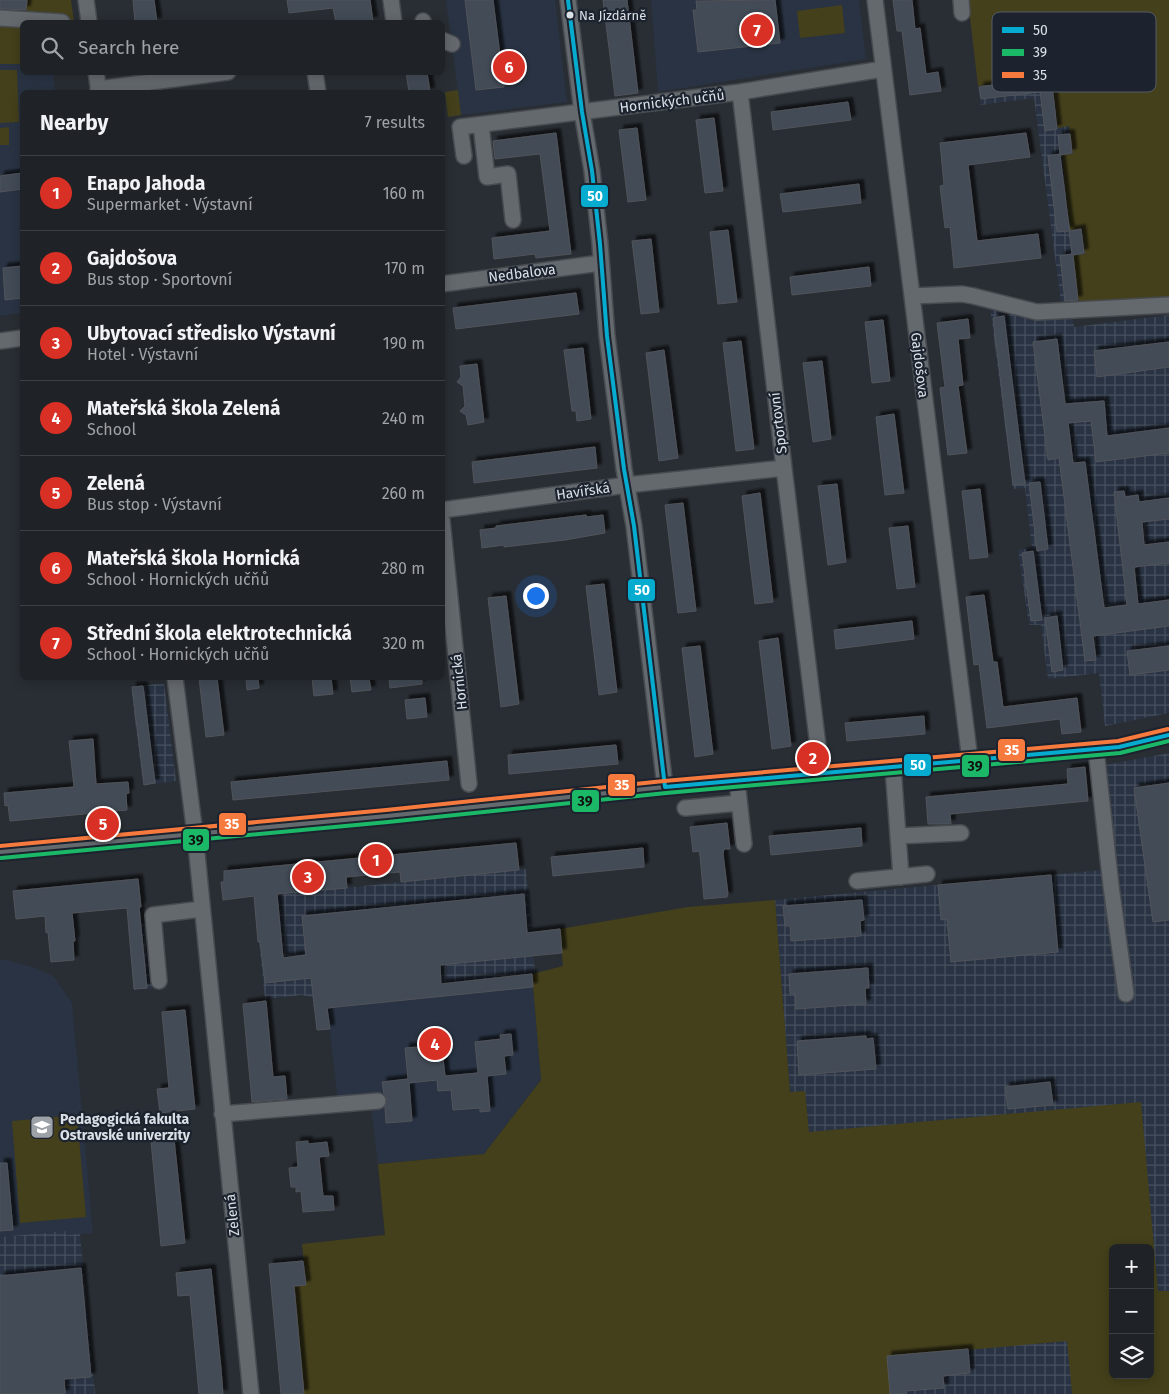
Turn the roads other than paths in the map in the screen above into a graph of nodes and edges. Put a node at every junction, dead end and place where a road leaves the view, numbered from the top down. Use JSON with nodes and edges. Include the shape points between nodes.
{"nodes":[{"id":1,"x":86,"y":0,"type":"edge"},
{"id":2,"x":391,"y":0,"type":"edge"},
{"id":3,"x":568,"y":0,"type":"edge"},
{"id":4,"x":875,"y":0,"type":"edge"},
{"id":5,"x":0,"y":18,"type":"edge"},
{"id":6,"x":31,"y":20,"type":"edge"},
{"id":7,"x":89,"y":20,"type":"edge"},
{"id":8,"x":394,"y":20,"type":"edge"},
{"id":9,"x":883,"y":69,"type":"junction"},
{"id":10,"x":96,"y":75,"type":"edge"},
{"id":11,"x":207,"y":75,"type":"edge"},
{"id":12,"x":315,"y":75,"type":"edge"},
{"id":13,"x":98,"y":90,"type":"edge"},
{"id":14,"x":105,"y":90,"type":"edge"},
{"id":15,"x":318,"y":90,"type":"edge"},
{"id":16,"x":740,"y":92,"type":"junction"},
{"id":17,"x":582,"y":112,"type":"junction"},
{"id":18,"x":481,"y":125,"type":"junction"},
{"id":19,"x":464,"y":156,"type":"dead end"},
{"id":20,"x":513,"y":220,"type":"dead end"},
{"id":21,"x":601,"y":264,"type":"junction"},
{"id":22,"x":445,"y":284,"type":"edge"},
{"id":23,"x":912,"y":296,"type":"junction"},
{"id":24,"x":1169,"y":305,"type":"edge"},
{"id":25,"x":20,"y":338,"type":"edge"},
{"id":26,"x":0,"y":341,"type":"edge"},
{"id":27,"x":784,"y":468,"type":"junction"},
{"id":28,"x":627,"y":485,"type":"junction"},
{"id":29,"x":445,"y":510,"type":"edge"},
{"id":30,"x":445,"y":549,"type":"edge"},
{"id":31,"x":174,"y":680,"type":"edge"},
{"id":32,"x":1169,"y":734,"type":"edge"},
{"id":33,"x":1096,"y":749,"type":"junction"},
{"id":34,"x":819,"y":754,"type":"dead end"},
{"id":35,"x":970,"y":760,"type":"junction"},
{"id":36,"x":893,"y":767,"type":"junction"},
{"id":37,"x":737,"y":781,"type":"junction"},
{"id":38,"x":469,"y":784,"type":"dead end"},
{"id":39,"x":665,"y":787,"type":"junction"},
{"id":40,"x":740,"y":803,"type":"junction"},
{"id":41,"x":685,"y":808,"type":"dead end"},
{"id":42,"x":961,"y":833,"type":"dead end"},
{"id":43,"x":195,"y":834,"type":"junction"},
{"id":44,"x":898,"y":836,"type":"junction"},
{"id":45,"x":744,"y":844,"type":"dead end"},
{"id":46,"x":0,"y":852,"type":"edge"},
{"id":47,"x":927,"y":874,"type":"dead end"},
{"id":48,"x":901,"y":877,"type":"junction"},
{"id":49,"x":857,"y":881,"type":"dead end"},
{"id":50,"x":202,"y":909,"type":"junction"},
{"id":51,"x":159,"y":982,"type":"dead end"},
{"id":52,"x":1126,"y":994,"type":"dead end"},
{"id":53,"x":378,"y":1101,"type":"dead end"},
{"id":54,"x":222,"y":1114,"type":"junction"},
{"id":55,"x":251,"y":1394,"type":"edge"}],
"edges":[{"from":1,"to":7,"type":"street"},
{"from":2,"to":8,"type":"street"},
{"from":3,"to":17,"type":"street"},
{"from":4,"to":9,"type":"street","name":"Gajdošova"},
{"from":5,"to":6,"type":"street"},
{"from":9,"to":16,"type":"street","name":"Hornických učňů"},
{"from":9,"to":23,"type":"street","name":"Gajdošova"},
{"from":10,"to":13,"type":"street"},
{"from":11,"to":14,"type":"street"},
{"from":12,"to":15,"type":"street"},
{"from":16,"to":17,"type":"street","name":"Hornických učňů"},
{"from":16,"to":27,"type":"street","name":"Sportovní"},
{"from":17,"to":18,"type":"street","name":"Hornických učňů"},
{"from":17,"to":21,"type":"street","via":[[592,171]]},
{"from":18,"to":19,"type":"street","name":"Hornických učňů","via":[[460,127]]},
{"from":18,"to":20,"type":"street","via":[[487,176],[508,174]]},
{"from":21,"to":22,"type":"street","name":"Nedbalova"},
{"from":21,"to":28,"type":"street"},
{"from":23,"to":24,"type":"street","via":[[962,294],[1037,312]]},
{"from":23,"to":35,"type":"street","name":"Gajdošova"},
{"from":25,"to":26,"type":"street"},
{"from":27,"to":28,"type":"street","name":"Havířská"},
{"from":27,"to":34,"type":"street","name":"Sportovní"},
{"from":28,"to":29,"type":"street","name":"Havířská"},
{"from":28,"to":39,"type":"street"},
{"from":30,"to":38,"type":"street","name":"Hornická"},
{"from":31,"to":43,"type":"street","name":"Zelená"},
{"from":32,"to":33,"type":"street","via":[[1119,747]]},
{"from":33,"to":35,"type":"street"},
{"from":33,"to":52,"type":"street"},
{"from":35,"to":36,"type":"street"},
{"from":36,"to":37,"type":"street"},
{"from":36,"to":44,"type":"street"},
{"from":37,"to":39,"type":"street"},
{"from":37,"to":40,"type":"street"},
{"from":39,"to":43,"type":"street"},
{"from":40,"to":41,"type":"street"},
{"from":40,"to":45,"type":"street"},
{"from":42,"to":44,"type":"street"},
{"from":43,"to":46,"type":"street"},
{"from":43,"to":50,"type":"street","name":"Zelená"},
{"from":44,"to":48,"type":"street"},
{"from":47,"to":48,"type":"street"},
{"from":48,"to":49,"type":"street"},
{"from":50,"to":51,"type":"street","via":[[153,915]]},
{"from":50,"to":54,"type":"street","name":"Zelená"},
{"from":53,"to":54,"type":"street"},
{"from":54,"to":55,"type":"street","name":"Zelená"}]}
